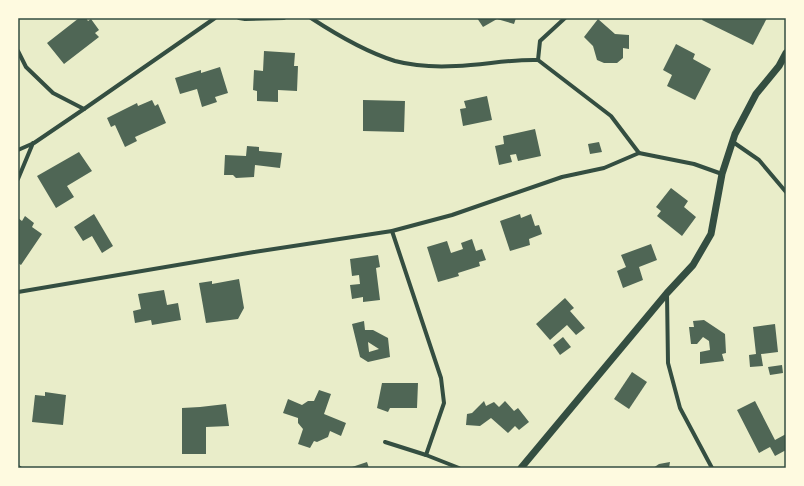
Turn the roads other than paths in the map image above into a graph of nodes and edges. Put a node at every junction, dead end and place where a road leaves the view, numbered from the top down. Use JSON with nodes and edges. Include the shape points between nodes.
{"nodes":[{"id":1,"x":215,"y":18,"type":"edge"},
{"id":2,"x":239,"y":18,"type":"edge"},
{"id":3,"x":284,"y":18,"type":"edge"},
{"id":4,"x":311,"y":18,"type":"edge"},
{"id":5,"x":565,"y":18,"type":"edge"},
{"id":6,"x":18,"y":51,"type":"edge"},
{"id":7,"x":786,"y":53,"type":"edge"},
{"id":8,"x":538,"y":60,"type":"junction"},
{"id":9,"x":84,"y":109,"type":"junction"},
{"id":10,"x":732,"y":141,"type":"junction"},
{"id":11,"x":34,"y":143,"type":"junction"},
{"id":12,"x":18,"y":150,"type":"edge"},
{"id":13,"x":639,"y":153,"type":"junction"},
{"id":14,"x":722,"y":174,"type":"junction"},
{"id":15,"x":18,"y":179,"type":"edge"},
{"id":16,"x":786,"y":192,"type":"edge"},
{"id":17,"x":392,"y":231,"type":"junction"},
{"id":18,"x":18,"y":292,"type":"edge"},
{"id":19,"x":668,"y":293,"type":"junction"},
{"id":20,"x":385,"y":442,"type":"dead end"},
{"id":21,"x":426,"y":455,"type":"junction"},
{"id":22,"x":458,"y":468,"type":"edge"},
{"id":23,"x":521,"y":468,"type":"edge"},
{"id":24,"x":712,"y":468,"type":"edge"}],
"edges":[{"from":1,"to":9,"type":"street"},
{"from":2,"to":3,"type":"street"},
{"from":4,"to":8,"type":"street","via":[[366,49],[396,61],[455,66]]},
{"from":5,"to":8,"type":"street","via":[[540,41]]},
{"from":6,"to":9,"type":"street","via":[[26,67],[53,93]]},
{"from":7,"to":10,"type":"street","via":[[779,66],[756,94]]},
{"from":8,"to":13,"type":"street","via":[[611,116]]},
{"from":9,"to":11,"type":"street"},
{"from":10,"to":14,"type":"street"},
{"from":10,"to":16,"type":"street","via":[[759,160]]},
{"from":11,"to":12,"type":"street"},
{"from":11,"to":15,"type":"street"},
{"from":13,"to":14,"type":"street","via":[[694,164]]},
{"from":13,"to":17,"type":"street","via":[[604,168],[562,177],[452,215]]},
{"from":14,"to":19,"type":"street","via":[[711,234],[693,265]]},
{"from":17,"to":18,"type":"street"},
{"from":17,"to":21,"type":"street","via":[[441,378],[444,402]]},
{"from":19,"to":23,"type":"street"},
{"from":19,"to":24,"type":"street","via":[[668,363],[680,408]]},
{"from":20,"to":21,"type":"street"},
{"from":21,"to":22,"type":"street"}]}
